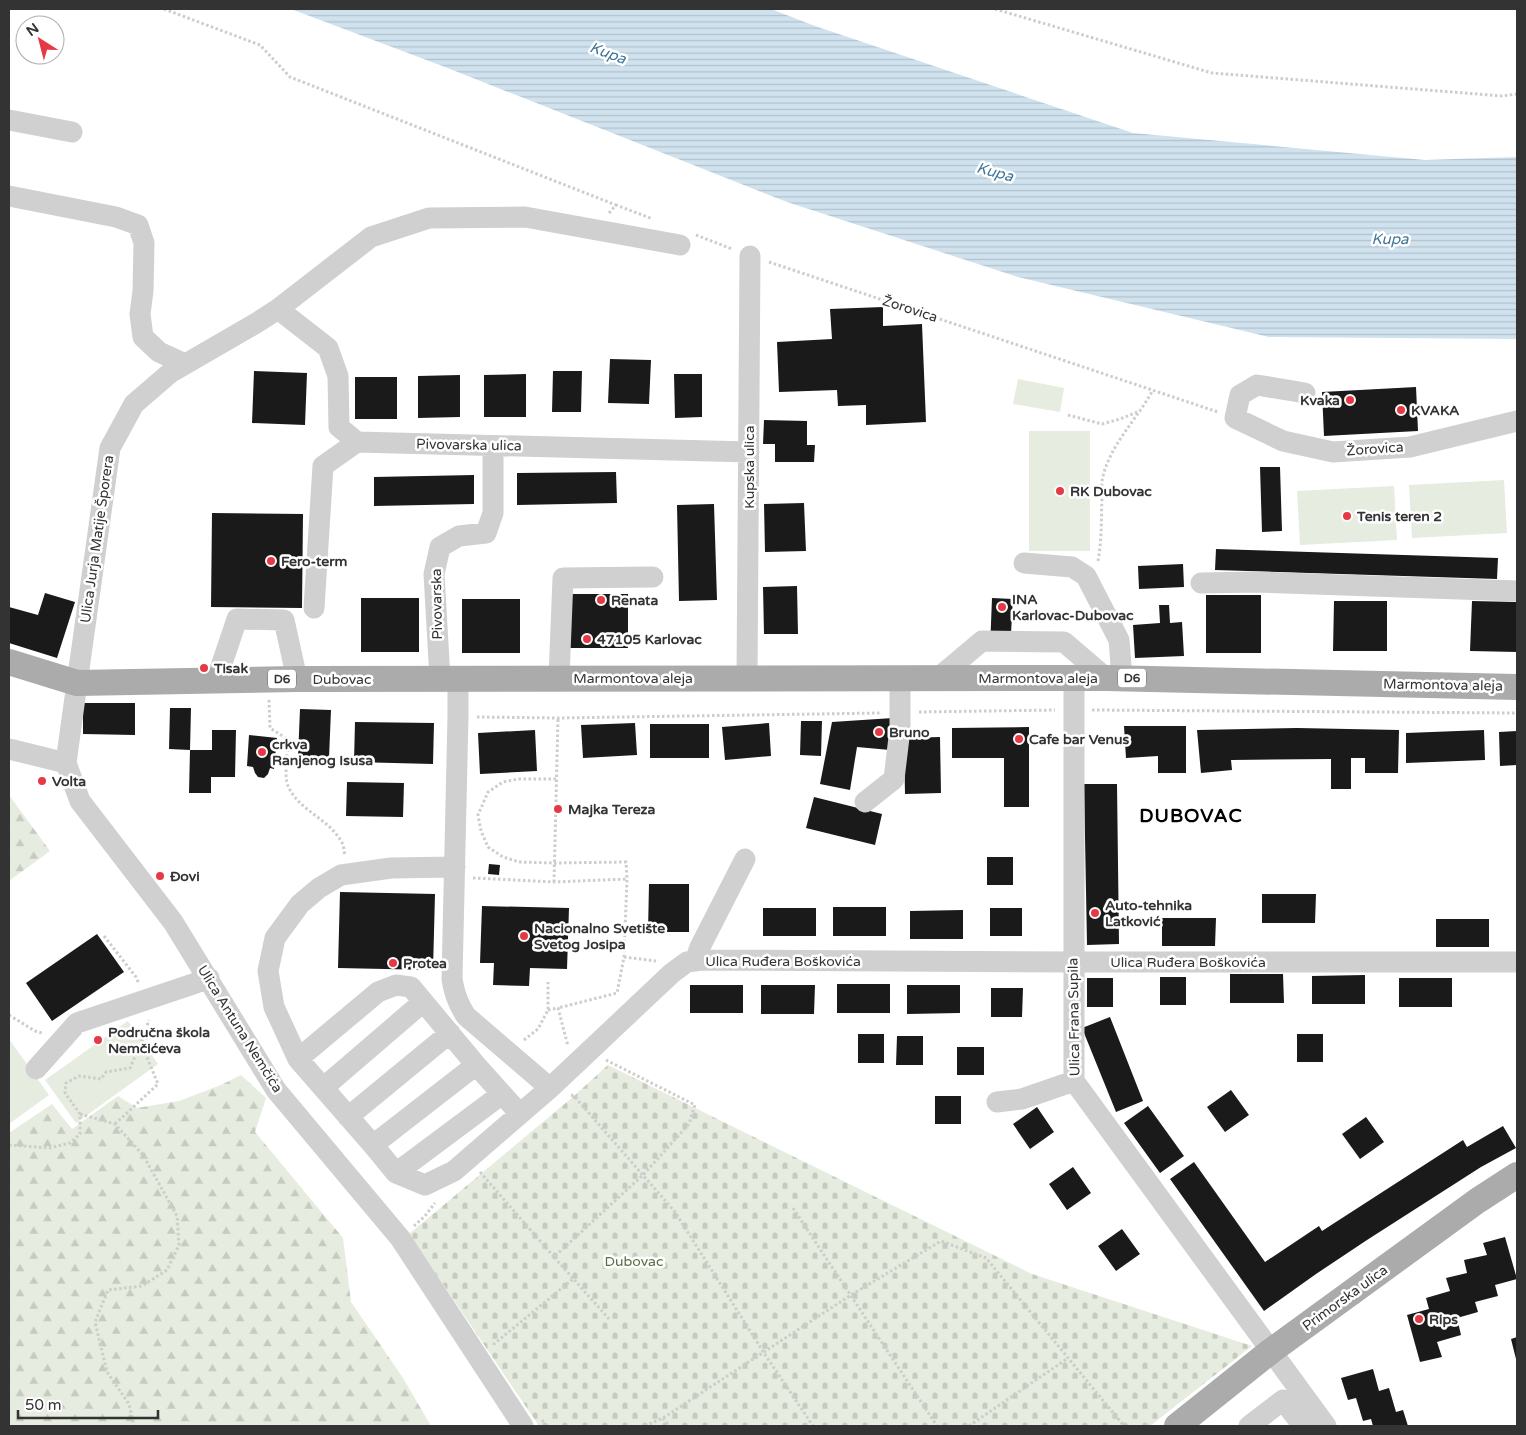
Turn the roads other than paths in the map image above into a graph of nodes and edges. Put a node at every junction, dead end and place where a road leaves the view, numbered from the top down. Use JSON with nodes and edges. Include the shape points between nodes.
{"nodes":[{"id":1,"x":9,"y":120,"type":"edge"},
{"id":2,"x":72,"y":132,"type":"dead end"},
{"id":3,"x":9,"y":196,"type":"edge"},
{"id":4,"x":684,"y":238,"type":"road end"},
{"id":5,"x":750,"y":256,"type":"road end"},
{"id":6,"x":278,"y":309,"type":"junction"},
{"id":7,"x":185,"y":364,"type":"junction"},
{"id":8,"x":1305,"y":392,"type":"dead end"},
{"id":9,"x":1517,"y":421,"type":"edge"},
{"id":10,"x":357,"y":442,"type":"junction"},
{"id":11,"x":493,"y":446,"type":"junction"},
{"id":12,"x":749,"y":452,"type":"junction"},
{"id":13,"x":1024,"y":563,"type":"dead end"},
{"id":14,"x":653,"y":577,"type":"dead end"},
{"id":15,"x":1201,"y":583,"type":"dead end"},
{"id":16,"x":1517,"y":591,"type":"edge"},
{"id":17,"x":314,"y":608,"type":"dead end"},
{"id":18,"x":9,"y":662,"type":"edge"},
{"id":19,"x":559,"y":678,"type":"junction"},
{"id":20,"x":748,"y":678,"type":"junction"},
{"id":21,"x":900,"y":678,"type":"junction"},
{"id":22,"x":938,"y":678,"type":"junction"},
{"id":23,"x":1074,"y":678,"type":"junction"},
{"id":24,"x":1114,"y":678,"type":"junction"},
{"id":25,"x":297,"y":679,"type":"junction"},
{"id":26,"x":449,"y":679,"type":"junction"},
{"id":27,"x":216,"y":681,"type":"junction"},
{"id":28,"x":77,"y":683,"type":"junction"},
{"id":29,"x":1517,"y":686,"type":"edge"},
{"id":30,"x":9,"y":749,"type":"edge"},
{"id":31,"x":66,"y":762,"type":"junction"},
{"id":32,"x":865,"y":802,"type":"dead end"},
{"id":33,"x":745,"y":859,"type":"dead end"},
{"id":34,"x":455,"y":872,"type":"junction"},
{"id":35,"x":1073,"y":962,"type":"junction"},
{"id":36,"x":1517,"y":962,"type":"edge"},
{"id":37,"x":688,"y":964,"type":"junction"},
{"id":38,"x":209,"y":978,"type":"junction"},
{"id":39,"x":423,"y":1002,"type":"junction"},
{"id":40,"x":450,"y":1032,"type":"junction"},
{"id":41,"x":298,"y":1059,"type":"junction"},
{"id":42,"x":476,"y":1065,"type":"junction"},
{"id":43,"x":36,"y":1068,"type":"dead end"},
{"id":44,"x":1074,"y":1082,"type":"junction"},
{"id":45,"x":322,"y":1088,"type":"junction"},
{"id":46,"x":559,"y":1091,"type":"junction"},
{"id":47,"x":502,"y":1094,"type":"junction"},
{"id":48,"x":997,"y":1102,"type":"dead end"},
{"id":49,"x":520,"y":1114,"type":"junction"},
{"id":50,"x":348,"y":1117,"type":"junction"},
{"id":51,"x":373,"y":1145,"type":"junction"},
{"id":52,"x":396,"y":1173,"type":"junction"},
{"id":53,"x":1517,"y":1175,"type":"edge"},
{"id":54,"x":1271,"y":1352,"type":"junction"},
{"id":55,"x":530,"y":1419,"type":"edge"},
{"id":56,"x":1177,"y":1426,"type":"edge"},
{"id":57,"x":1249,"y":1426,"type":"edge"},
{"id":58,"x":1302,"y":1426,"type":"edge"},
{"id":59,"x":1326,"y":1426,"type":"edge"}],
"edges":[{"from":1,"to":2,"type":"street"},
{"from":3,"to":7,"type":"street","via":[[116,217],[138,225],[144,243],[140,314],[143,337],[159,352]]},
{"from":4,"to":6,"type":"street","name":"Ulica Jurja Matije Šporera","via":[[596,229],[525,216],[429,218],[371,237]]},
{"from":5,"to":12,"type":"street","name":"Kupska ulica"},
{"from":6,"to":7,"type":"street","name":"Ulica Jurja Matije Šporera"},
{"from":6,"to":10,"type":"street","via":[[328,348],[338,376],[339,427]]},
{"from":7,"to":28,"type":"street","name":"Ulica Jurja Matije Šporera","via":[[134,404],[110,448]]},
{"from":8,"to":9,"type":"street","name":"Žorovica","via":[[1257,385],[1240,395],[1235,418],[1283,441],[1334,452],[1410,447]]},
{"from":10,"to":11,"type":"street","name":"Pivovarska ulica"},
{"from":10,"to":17,"type":"street","via":[[323,466]]},
{"from":11,"to":12,"type":"street","name":"Pivovarska ulica"},
{"from":11,"to":26,"type":"street","name":"Pivovarska","via":[[493,513],[486,533],[460,536],[440,547],[434,574]]},
{"from":12,"to":20,"type":"street","name":"Kupska ulica"},
{"from":13,"to":24,"type":"street","via":[[1072,567],[1086,576],[1119,640]]},
{"from":14,"to":19,"type":"street","via":[[563,578]]},
{"from":15,"to":16,"type":"street"},
{"from":18,"to":28,"type":"main road","name":"Dubovac","number":"D6"},
{"from":19,"to":20,"type":"main road","name":"Marmontova aleja","number":"D6"},
{"from":19,"to":26,"type":"main road","name":"Dubovac","number":"D6"},
{"from":20,"to":21,"type":"main road","name":"Marmontova aleja","number":"D6"},
{"from":21,"to":22,"type":"main road","name":"Marmontova aleja","number":"D6"},
{"from":21,"to":32,"type":"street","via":[[900,729],[894,779]]},
{"from":22,"to":23,"type":"main road","name":"Marmontova aleja","number":"D6"},
{"from":22,"to":24,"type":"street","via":[[982,641],[991,641],[1064,642]]},
{"from":23,"to":24,"type":"main road","name":"Marmontova aleja","number":"D6"},
{"from":23,"to":35,"type":"street","name":"Ulica Frana Supila"},
{"from":24,"to":29,"type":"main road","name":"Marmontova aleja","number":"D6"},
{"from":25,"to":26,"type":"main road","name":"Dubovac","number":"D6"},
{"from":25,"to":27,"type":"main road","name":"Dubovac","number":"D6"},
{"from":25,"to":27,"type":"street","via":[[284,620],[237,619]]},
{"from":26,"to":34,"type":"street","via":[[458,716]]},
{"from":27,"to":28,"type":"main road","name":"Dubovac","number":"D6"},
{"from":28,"to":31,"type":"street","name":"Ulica Antuna Nemčića"},
{"from":30,"to":31,"type":"street"},
{"from":31,"to":38,"type":"street","name":"Ulica Antuna Nemčića","via":[[80,801],[173,922]]},
{"from":33,"to":37,"type":"street"},
{"from":34,"to":41,"type":"street","via":[[391,868],[341,875],[300,904],[275,938],[268,971],[274,1007]]},
{"from":34,"to":46,"type":"street","via":[[452,978],[459,1006],[466,1016]]},
{"from":35,"to":36,"type":"street","name":"Ulica Ruđera Boškovića"},
{"from":35,"to":37,"type":"street","name":"Ulica Ruđera Boškovića"},
{"from":35,"to":44,"type":"street","name":"Ulica Frana Supila"},
{"from":37,"to":46,"type":"street","via":[[672,973],[573,1066]]},
{"from":38,"to":43,"type":"street","via":[[77,1023]]},
{"from":38,"to":55,"type":"street","name":"Ulica Antuna Nemčića","via":[[276,1090],[400,1238]]},
{"from":39,"to":40,"type":"street"},
{"from":39,"to":41,"type":"street","via":[[411,987],[396,985],[378,992]]},
{"from":39,"to":45,"type":"street"},
{"from":40,"to":42,"type":"street"},
{"from":40,"to":50,"type":"street"},
{"from":41,"to":45,"type":"street"},
{"from":42,"to":47,"type":"street"},
{"from":42,"to":51,"type":"street"},
{"from":44,"to":48,"type":"street","via":[[1022,1099]]},
{"from":44,"to":54,"type":"street","name":"Ulica Frana Supila"},
{"from":45,"to":50,"type":"street"},
{"from":46,"to":49,"type":"street"},
{"from":47,"to":49,"type":"street"},
{"from":47,"to":52,"type":"street"},
{"from":49,"to":52,"type":"street","via":[[454,1171],[425,1185]]},
{"from":50,"to":51,"type":"street"},
{"from":51,"to":52,"type":"street"},
{"from":53,"to":54,"type":"main road","name":"Primorska ulica"},
{"from":54,"to":56,"type":"main road","name":"Primorska ulica"},
{"from":54,"to":59,"type":"street","name":"Ulica Frana Supila"},
{"from":57,"to":58,"type":"street","via":[[1283,1400]]}]}
